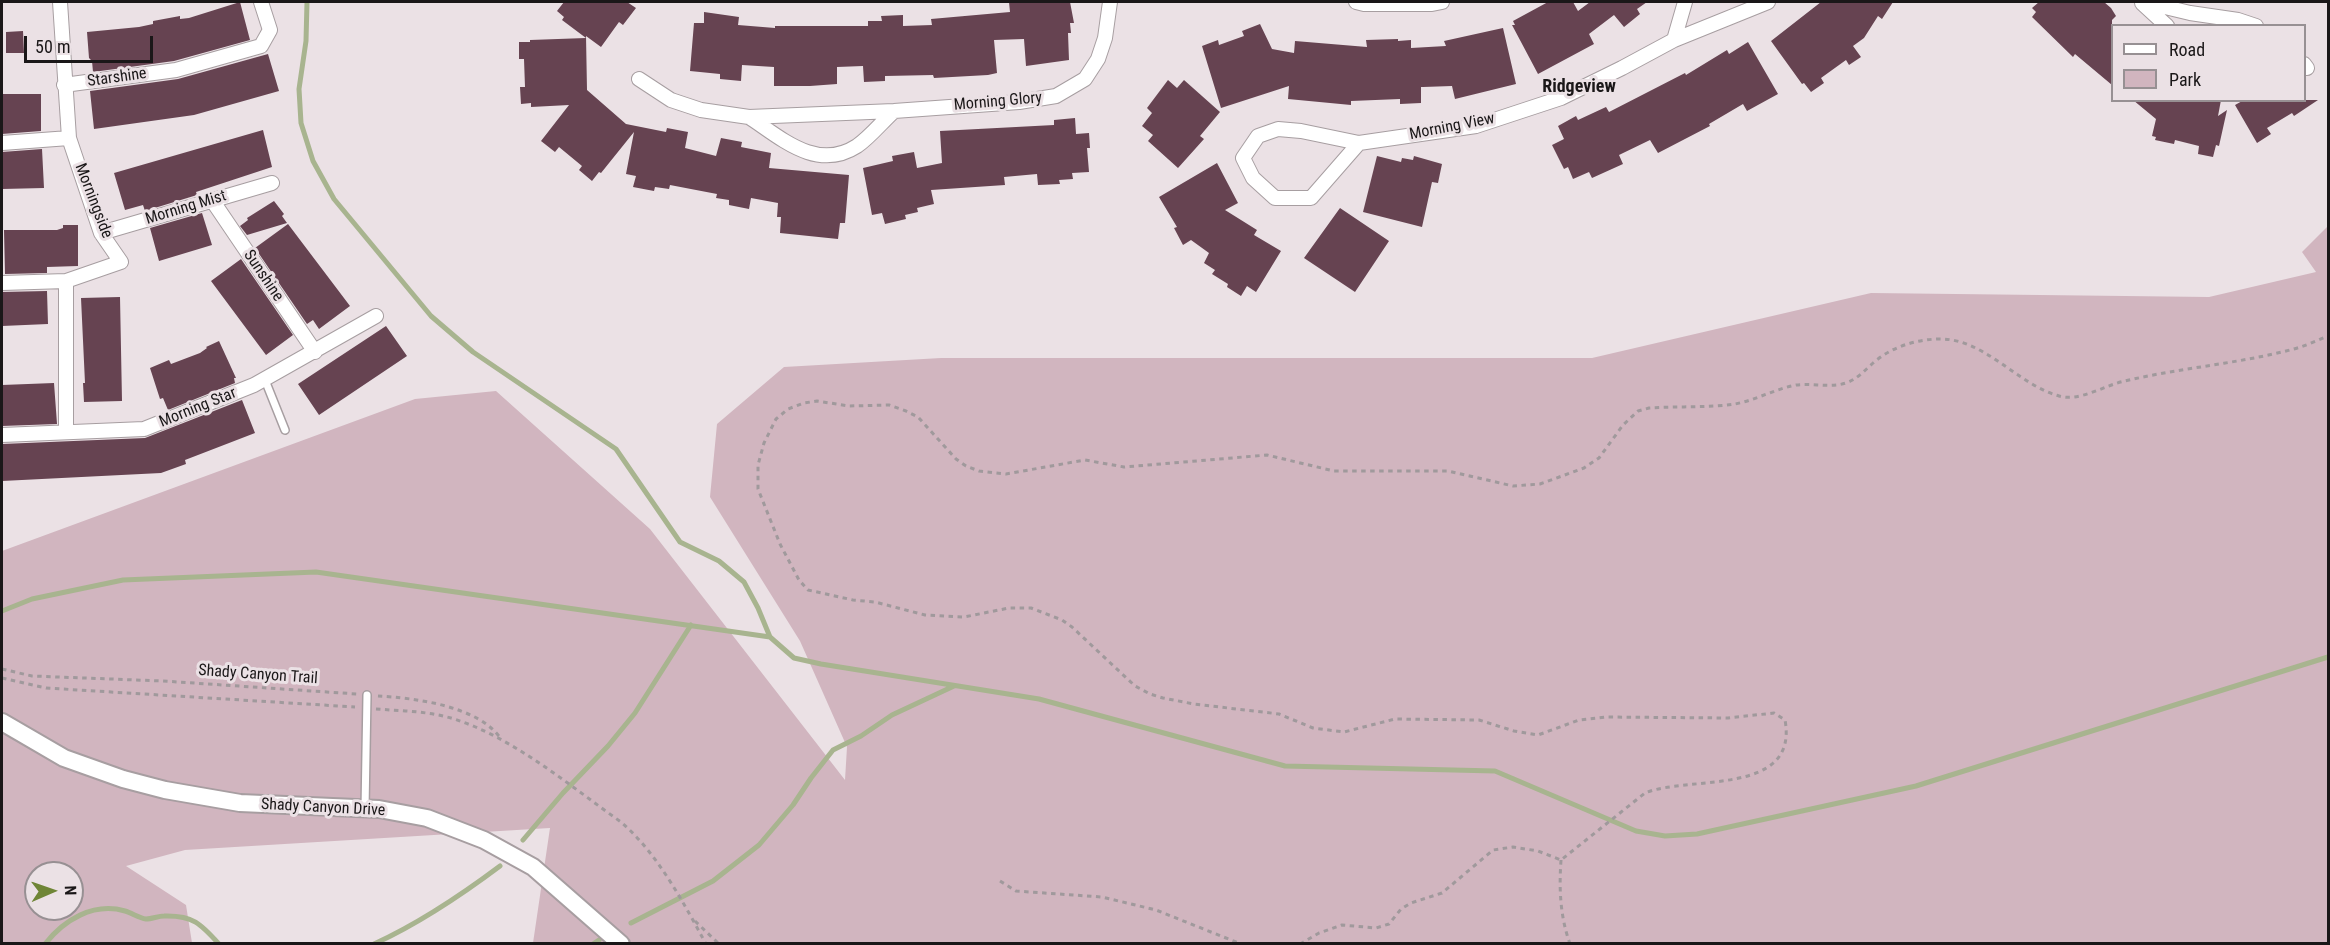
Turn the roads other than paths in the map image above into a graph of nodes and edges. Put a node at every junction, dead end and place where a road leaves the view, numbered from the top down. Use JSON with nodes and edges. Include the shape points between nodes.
{"nodes":[{"id":1,"x":60,"y":2,"type":"edge"},
{"id":2,"x":261,"y":2,"type":"edge"},
{"id":3,"x":1110,"y":2,"type":"edge"},
{"id":4,"x":1356,"y":2,"type":"edge"},
{"id":5,"x":1442,"y":2,"type":"edge"},
{"id":6,"x":1685,"y":2,"type":"edge"},
{"id":7,"x":1768,"y":2,"type":"edge"},
{"id":8,"x":2142,"y":2,"type":"edge"},
{"id":9,"x":2165,"y":24,"type":"edge"},
{"id":10,"x":2250,"y":24,"type":"edge"},
{"id":11,"x":1674,"y":40,"type":"junction"},
{"id":12,"x":639,"y":79,"type":"dead end"},
{"id":13,"x":64,"y":85,"type":"junction"},
{"id":14,"x":894,"y":111,"type":"junction"},
{"id":15,"x":748,"y":117,"type":"junction"},
{"id":16,"x":69,"y":138,"type":"junction"},
{"id":17,"x":2,"y":143,"type":"edge"},
{"id":18,"x":1359,"y":143,"type":"junction"},
{"id":19,"x":272,"y":183,"type":"dead end"},
{"id":20,"x":212,"y":200,"type":"junction"},
{"id":21,"x":101,"y":233,"type":"junction"},
{"id":22,"x":66,"y":281,"type":"junction"},
{"id":23,"x":2,"y":284,"type":"edge"},
{"id":24,"x":376,"y":316,"type":"dead end"},
{"id":25,"x":315,"y":352,"type":"junction"},
{"id":26,"x":265,"y":380,"type":"junction"},
{"id":27,"x":285,"y":430,"type":"dead end"},
{"id":28,"x":66,"y":432,"type":"junction"},
{"id":29,"x":2,"y":435,"type":"edge"},
{"id":30,"x":367,"y":695,"type":"road end"},
{"id":31,"x":2,"y":722,"type":"edge"},
{"id":32,"x":365,"y":809,"type":"junction"},
{"id":33,"x":621,"y":944,"type":"edge"}],
"edges":[{"from":1,"to":13,"type":"street","name":"Morningside"},
{"from":2,"to":13,"type":"street","name":"Starshine","via":[[270,30],[261,46],[176,70]]},
{"from":3,"to":14,"type":"street","name":"Morning Glory","via":[[1098,59],[1085,79],[1056,96]]},
{"from":4,"to":5,"type":"street"},
{"from":6,"to":11,"type":"street"},
{"from":7,"to":11,"type":"street","name":"Morning View"},
{"from":8,"to":9,"type":"street"},
{"from":8,"to":10,"type":"street"},
{"from":11,"to":18,"type":"street","name":"Morning View","via":[[1561,98],[1476,126]]},
{"from":12,"to":15,"type":"street","name":"Morning Glory","via":[[671,100],[701,110]]},
{"from":13,"to":16,"type":"street","name":"Morningside"},
{"from":14,"to":15,"type":"street","name":"Morning Glory"},
{"from":14,"to":15,"type":"street","name":"Morning Glory","via":[[857,146],[834,154],[811,154]]},
{"from":16,"to":17,"type":"street"},
{"from":16,"to":21,"type":"street","name":"Morningside"},
{"from":18,"to":18,"type":"street","name":"Morning View","via":[[1311,198],[1275,198],[1253,178],[1244,158],[1258,136],[1278,129]]},
{"from":19,"to":20,"type":"street","name":"Morning Mist"},
{"from":20,"to":21,"type":"street","name":"Morning Mist"},
{"from":20,"to":25,"type":"street","name":"Sunshine"},
{"from":21,"to":22,"type":"street","name":"Morningside","via":[[121,262]]},
{"from":22,"to":23,"type":"street"},
{"from":22,"to":28,"type":"street"},
{"from":24,"to":25,"type":"street","name":"Morning Star"},
{"from":25,"to":26,"type":"street","name":"Morning Star"},
{"from":26,"to":27,"type":"lane"},
{"from":26,"to":28,"type":"street","name":"Morning Star","via":[[144,429]]},
{"from":28,"to":29,"type":"street","name":"Morning Star"},
{"from":30,"to":32,"type":"lane"},
{"from":31,"to":32,"type":"street","name":"Shady Canyon Drive","via":[[64,758],[165,790],[240,803]]},
{"from":32,"to":33,"type":"street","name":"Shady Canyon Drive","via":[[427,818],[484,840],[533,867]]}]}
